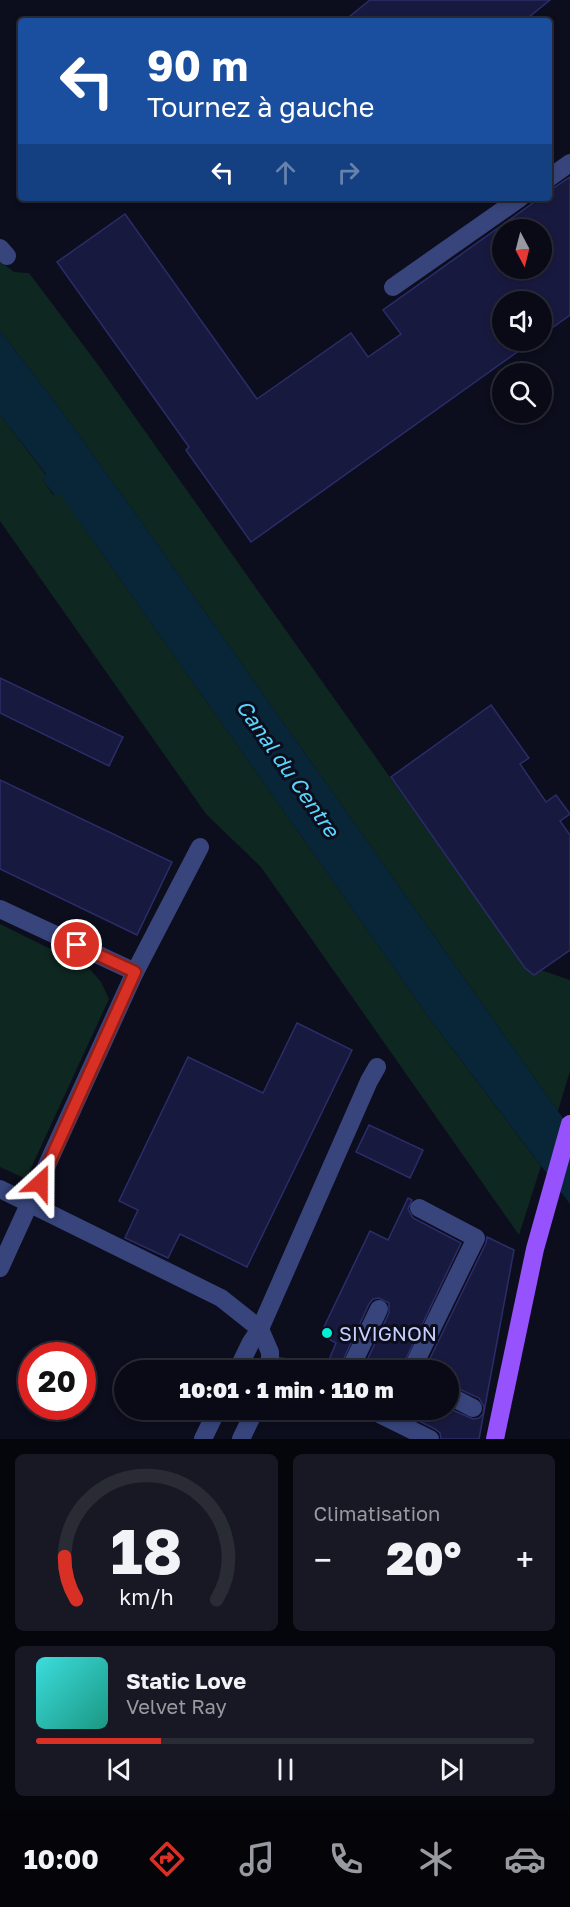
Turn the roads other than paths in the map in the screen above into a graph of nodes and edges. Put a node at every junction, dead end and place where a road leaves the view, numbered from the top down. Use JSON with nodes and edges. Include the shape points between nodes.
{"nodes":[{"id":1,"x":570,"y":163,"type":"edge"},
{"id":2,"x":552,"y":176,"type":"edge"},
{"id":3,"x":516,"y":201,"type":"edge"},
{"id":4,"x":393,"y":287,"type":"dead end"},
{"id":5,"x":200,"y":848,"type":"dead end"},
{"id":6,"x":0,"y":909,"type":"edge"},
{"id":7,"x":135,"y":972,"type":"junction"},
{"id":8,"x":377,"y":1068,"type":"dead end"},
{"id":9,"x":570,"y":1124,"type":"edge"},
{"id":10,"x":0,"y":1189,"type":"edge"},
{"id":11,"x":30,"y":1204,"type":"junction"},
{"id":12,"x":419,"y":1208,"type":"dead end"},
{"id":13,"x":0,"y":1268,"type":"edge"},
{"id":14,"x":379,"y":1309,"type":"dead end"},
{"id":15,"x":260,"y":1329,"type":"junction"},
{"id":16,"x":242,"y":1360,"type":"edge"},
{"id":17,"x":270,"y":1360,"type":"edge"},
{"id":18,"x":354,"y":1360,"type":"edge"},
{"id":19,"x":416,"y":1360,"type":"edge"},
{"id":20,"x":459,"y":1401,"type":"edge"},
{"id":21,"x":473,"y":1408,"type":"dead end"},
{"id":22,"x":212,"y":1420,"type":"edge"},
{"id":23,"x":250,"y":1420,"type":"edge"},
{"id":24,"x":391,"y":1420,"type":"edge"},
{"id":25,"x":203,"y":1439,"type":"edge"},
{"id":26,"x":241,"y":1439,"type":"edge"},
{"id":27,"x":430,"y":1439,"type":"edge"},
{"id":28,"x":495,"y":1439,"type":"edge"}],
"edges":[{"from":1,"to":2,"type":"street"},
{"from":3,"to":4,"type":"street"},
{"from":5,"to":7,"type":"street"},
{"from":6,"to":7,"type":"street"},
{"from":7,"to":11,"type":"street"},
{"from":8,"to":15,"type":"street"},
{"from":9,"to":28,"type":"main road","via":[[541,1224]]},
{"from":10,"to":11,"type":"street"},
{"from":11,"to":13,"type":"street"},
{"from":11,"to":15,"type":"street","via":[[221,1298]]},
{"from":12,"to":19,"type":"street","via":[[476,1238]]},
{"from":14,"to":18,"type":"street"},
{"from":15,"to":16,"type":"street"},
{"from":15,"to":17,"type":"street"},
{"from":20,"to":21,"type":"street"},
{"from":22,"to":25,"type":"street"},
{"from":23,"to":26,"type":"street"},
{"from":24,"to":27,"type":"street"}]}
